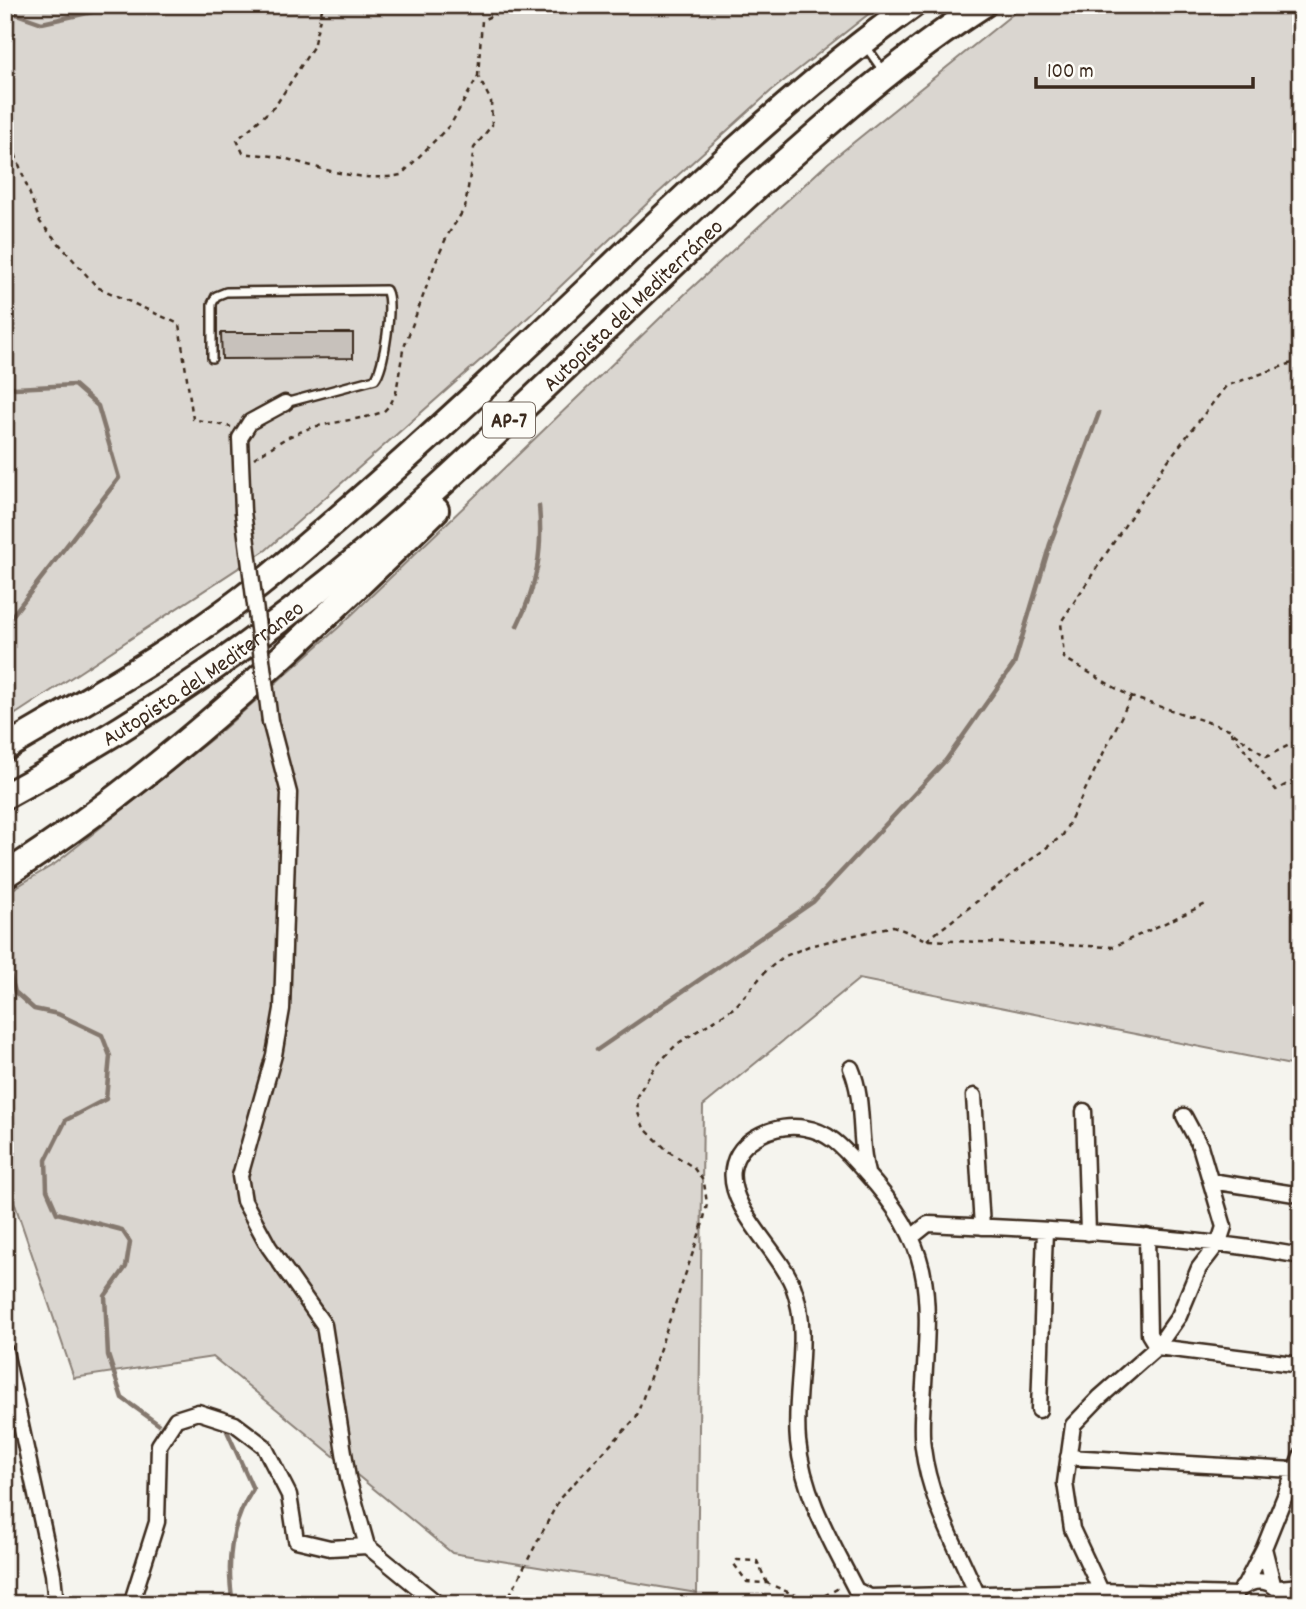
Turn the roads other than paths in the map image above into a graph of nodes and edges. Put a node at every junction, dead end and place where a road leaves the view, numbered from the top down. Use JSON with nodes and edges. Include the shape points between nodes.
{"nodes":[{"id":1,"x":913,"y":5,"type":"edge"},
{"id":2,"x":983,"y":5,"type":"edge"},
{"id":3,"x":862,"y":42,"type":"junction"},
{"id":4,"x":887,"y":76,"type":"junction"},
{"id":5,"x":615,"y":320,"type":"junction"},
{"id":6,"x":212,"y":358,"type":"dead end"},
{"id":7,"x":285,"y":403,"type":"joint"},
{"id":8,"x":5,"y":748,"type":"edge"},
{"id":9,"x":5,"y":796,"type":"edge"},
{"id":10,"x":5,"y":875,"type":"edge"},
{"id":11,"x":851,"y":1068,"type":"dead end"},
{"id":12,"x":974,"y":1096,"type":"dead end"},
{"id":13,"x":1084,"y":1111,"type":"dead end"},
{"id":14,"x":1184,"y":1116,"type":"dead end"},
{"id":15,"x":859,"y":1125,"type":"junction"},
{"id":16,"x":841,"y":1146,"type":"junction"},
{"id":17,"x":867,"y":1175,"type":"junction"},
{"id":18,"x":1211,"y":1181,"type":"junction"},
{"id":19,"x":1301,"y":1195,"type":"edge"},
{"id":20,"x":982,"y":1227,"type":"junction"},
{"id":21,"x":1045,"y":1230,"type":"junction"},
{"id":22,"x":1088,"y":1233,"type":"junction"},
{"id":23,"x":913,"y":1236,"type":"junction"},
{"id":24,"x":1147,"y":1236,"type":"junction"},
{"id":25,"x":1219,"y":1242,"type":"junction"},
{"id":26,"x":1301,"y":1256,"type":"edge"},
{"id":27,"x":1157,"y":1347,"type":"junction"},
{"id":28,"x":5,"y":1351,"type":"edge"},
{"id":29,"x":1301,"y":1365,"type":"edge"},
{"id":30,"x":1039,"y":1410,"type":"dead end"},
{"id":31,"x":1301,"y":1456,"type":"edge"},
{"id":32,"x":1068,"y":1457,"type":"junction"},
{"id":33,"x":1294,"y":1470,"type":"junction"},
{"id":34,"x":367,"y":1546,"type":"junction"},
{"id":35,"x":1264,"y":1549,"type":"junction"},
{"id":36,"x":1276,"y":1586,"type":"junction"},
{"id":37,"x":1301,"y":1586,"type":"edge"},
{"id":38,"x":978,"y":1594,"type":"junction"},
{"id":39,"x":1238,"y":1595,"type":"edge"},
{"id":40,"x":1102,"y":1597,"type":"edge"},
{"id":41,"x":55,"y":1604,"type":"edge"},
{"id":42,"x":131,"y":1604,"type":"edge"},
{"id":43,"x":438,"y":1604,"type":"edge"},
{"id":44,"x":1286,"y":1604,"type":"edge"}],
"edges":[{"from":1,"to":3,"type":"highway","name":"Autopista del Mediterráneo","number":"AP-7"},
{"from":2,"to":4,"type":"highway","name":"Autopista del Mediterráneo","number":"AP-7"},
{"from":3,"to":4,"type":"lane"},
{"from":3,"to":8,"type":"highway","name":"Autopista del Mediterráneo","number":"AP-7","via":[[777,113],[494,378],[266,580],[114,685]]},
{"from":4,"to":5,"type":"highway","name":"Autopista del Mediterráneo","number":"AP-7","via":[[805,143]]},
{"from":5,"to":9,"type":"highway","name":"Autopista del Mediterráneo","number":"AP-7","via":[[404,518],[285,615],[157,706]]},
{"from":5,"to":10,"type":"highway","via":[[583,367],[284,657],[91,818]]},
{"from":6,"to":7,"type":"lane","via":[[212,304],[226,292],[386,290],[391,297],[391,317],[375,379]]},
{"from":7,"to":34,"type":"street","bridge":true,"via":[[250,422],[238,448],[270,720],[289,793],[282,1009],[240,1176],[244,1201],[269,1247],[324,1325],[348,1478]]},
{"from":11,"to":15,"type":"street","via":[[860,1093]]},
{"from":12,"to":20,"type":"street"},
{"from":13,"to":22,"type":"street"},
{"from":14,"to":18,"type":"street"},
{"from":15,"to":16,"type":"street","via":[[856,1139]]},
{"from":15,"to":17,"type":"street"},
{"from":16,"to":17,"type":"street"},
{"from":16,"to":38,"type":"street","via":[[807,1128],[768,1132],[740,1151],[732,1181],[740,1203],[793,1285],[800,1317],[798,1441],[812,1501],[856,1590],[870,1597]]},
{"from":17,"to":23,"type":"street"},
{"from":18,"to":19,"type":"street"},
{"from":18,"to":25,"type":"street","via":[[1224,1227]]},
{"from":20,"to":21,"type":"street"},
{"from":20,"to":23,"type":"street","via":[[928,1224]]},
{"from":21,"to":22,"type":"street"},
{"from":21,"to":30,"type":"street"},
{"from":22,"to":24,"type":"street"},
{"from":23,"to":38,"type":"street","via":[[928,1287],[922,1427],[925,1462],[936,1499]]},
{"from":24,"to":25,"type":"street"},
{"from":24,"to":27,"type":"street","via":[[1149,1334]]},
{"from":25,"to":26,"type":"street"},
{"from":25,"to":27,"type":"street","via":[[1199,1268],[1179,1316]]},
{"from":27,"to":29,"type":"street"},
{"from":27,"to":32,"type":"street","via":[[1073,1425]]},
{"from":28,"to":41,"type":"street","via":[[53,1574]]},
{"from":31,"to":33,"type":"street"},
{"from":32,"to":33,"type":"street"},
{"from":32,"to":40,"type":"street","via":[[1065,1483],[1072,1529]]},
{"from":33,"to":35,"type":"street"},
{"from":34,"to":42,"type":"street","via":[[330,1548],[296,1540],[289,1495],[264,1446],[235,1424],[198,1412],[176,1419],[159,1445],[157,1522]]},
{"from":34,"to":43,"type":"street"},
{"from":35,"to":36,"type":"street"},
{"from":35,"to":39,"type":"street"},
{"from":36,"to":37,"type":"street"},
{"from":36,"to":39,"type":"street"},
{"from":36,"to":44,"type":"street"},
{"from":38,"to":40,"type":"street"},
{"from":39,"to":40,"type":"street"}]}
